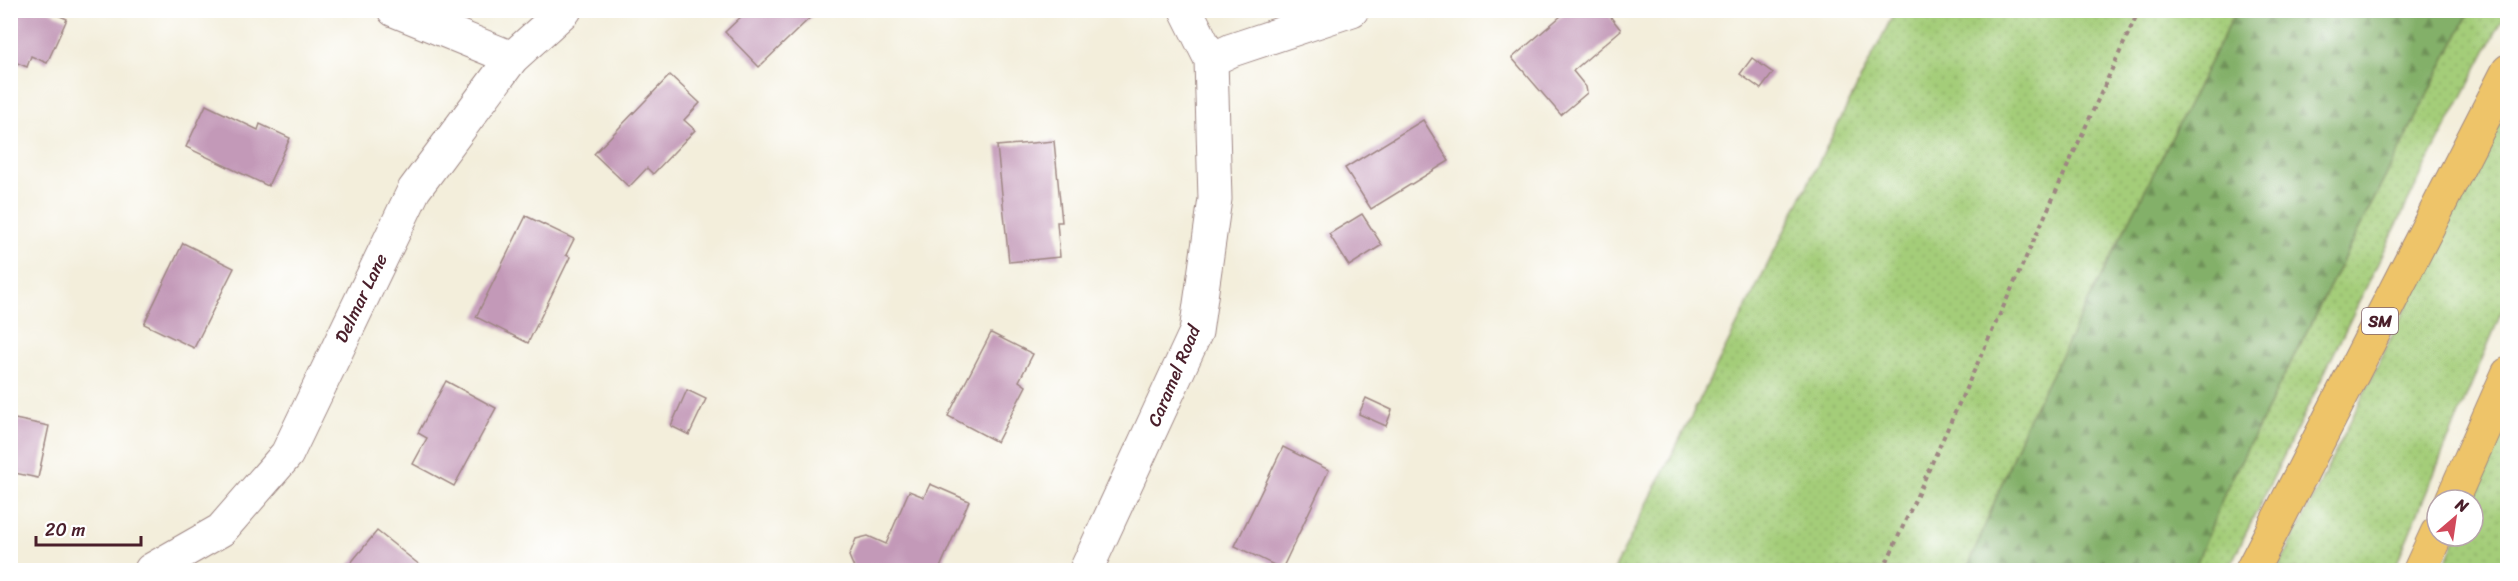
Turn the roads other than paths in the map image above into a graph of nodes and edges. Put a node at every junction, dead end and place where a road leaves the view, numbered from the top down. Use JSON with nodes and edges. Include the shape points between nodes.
{"nodes":[{"id":1,"x":394,"y":10,"type":"edge"},
{"id":2,"x":565,"y":10,"type":"edge"},
{"id":3,"x":1186,"y":10,"type":"edge"},
{"id":4,"x":1352,"y":10,"type":"edge"},
{"id":5,"x":512,"y":57,"type":"junction"},
{"id":6,"x":1211,"y":60,"type":"junction"},
{"id":7,"x":2508,"y":71,"type":"edge"},
{"id":8,"x":2508,"y":374,"type":"edge"},
{"id":9,"x":2457,"y":488,"type":"edge"},
{"id":10,"x":2430,"y":548,"type":"edge"},
{"id":11,"x":151,"y":570,"type":"edge"},
{"id":12,"x":1086,"y":570,"type":"edge"},
{"id":13,"x":2252,"y":570,"type":"edge"},
{"id":14,"x":2420,"y":570,"type":"edge"}],
"edges":[{"from":1,"to":5,"type":"street"},
{"from":2,"to":5,"type":"street","name":"Delmar Lane"},
{"from":3,"to":6,"type":"street"},
{"from":4,"to":6,"type":"street"},
{"from":5,"to":11,"type":"street","name":"Delmar Lane","via":[[414,190],[287,454],[221,530]]},
{"from":6,"to":12,"type":"street","name":"Caramel Road","via":[[1215,200],[1196,332]]},
{"from":7,"to":13,"type":"highway","number":"SM"},
{"from":8,"to":9,"type":"highway"},
{"from":10,"to":14,"type":"highway"}]}
